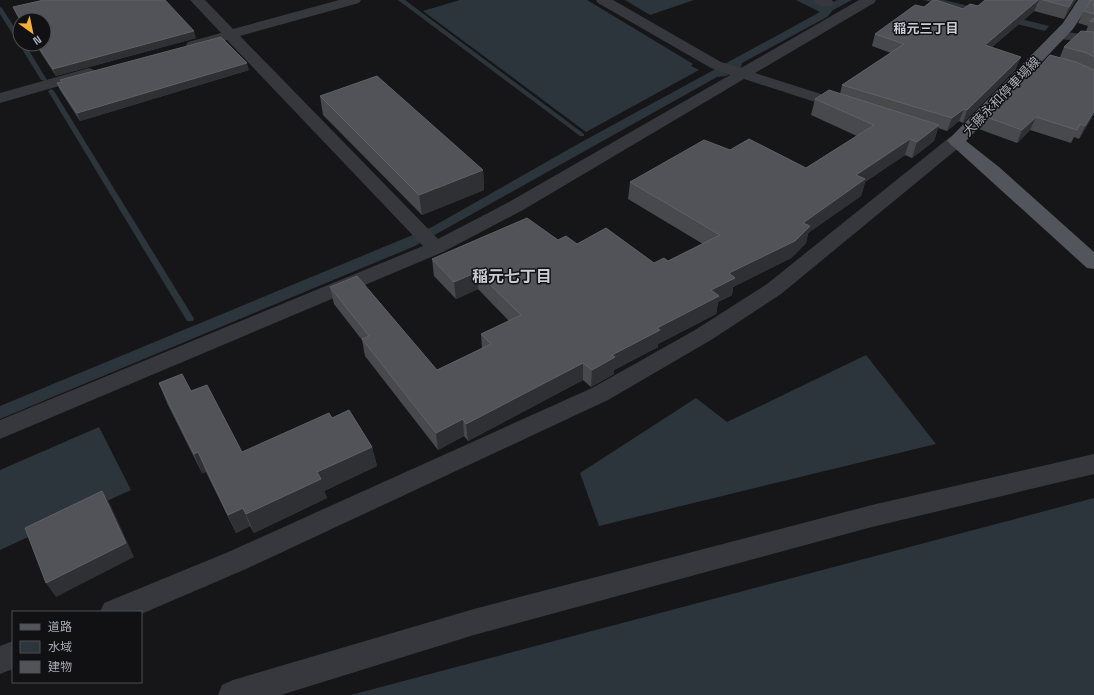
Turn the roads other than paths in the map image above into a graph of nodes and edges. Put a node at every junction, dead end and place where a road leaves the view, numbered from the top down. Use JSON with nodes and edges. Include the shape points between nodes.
{"nodes":[{"id":1,"x":197,"y":0,"type":"edge"},
{"id":2,"x":354,"y":0,"type":"edge"},
{"id":3,"x":603,"y":0,"type":"edge"},
{"id":4,"x":869,"y":0,"type":"edge"},
{"id":5,"x":1085,"y":0,"type":"edge"},
{"id":6,"x":230,"y":34,"type":"junction"},
{"id":7,"x":1060,"y":35,"type":"junction"},
{"id":8,"x":1094,"y":40,"type":"edge"},
{"id":9,"x":176,"y":49,"type":"edge"},
{"id":10,"x":100,"y":70,"type":"edge"},
{"id":11,"x":739,"y":73,"type":"junction"},
{"id":12,"x":0,"y":98,"type":"edge"},
{"id":13,"x":860,"y":111,"type":"edge"},
{"id":14,"x":949,"y":139,"type":"junction"},
{"id":15,"x":429,"y":241,"type":"junction"},
{"id":16,"x":1094,"y":263,"type":"edge"},
{"id":17,"x":0,"y":430,"type":"edge"},
{"id":18,"x":1094,"y":464,"type":"edge"},
{"id":19,"x":116,"y":611,"type":"edge"},
{"id":20,"x":12,"y":655,"type":"edge"},
{"id":21,"x":0,"y":660,"type":"edge"},
{"id":22,"x":233,"y":695,"type":"edge"}],
"edges":[{"from":1,"to":6,"type":"street"},
{"from":2,"to":6,"type":"street"},
{"from":3,"to":11,"type":"street","via":[[716,65]]},
{"from":4,"to":11,"type":"street"},
{"from":5,"to":7,"type":"main road","name":"大藤永和停車場線"},
{"from":6,"to":9,"type":"street"},
{"from":6,"to":15,"type":"street"},
{"from":7,"to":8,"type":"street"},
{"from":7,"to":14,"type":"main road","name":"大藤永和停車場線","via":[[1043,61]]},
{"from":10,"to":12,"type":"street"},
{"from":11,"to":13,"type":"street"},
{"from":11,"to":15,"type":"street","via":[[516,206]]},
{"from":14,"to":16,"type":"main road","name":"大藤永和停車場線","via":[[993,171]]},
{"from":14,"to":19,"type":"street","via":[[774,289],[703,335],[600,394],[236,561]]},
{"from":15,"to":17,"type":"street"},
{"from":18,"to":22,"type":"street","via":[[872,516],[482,620]]},
{"from":20,"to":21,"type":"street"}]}
